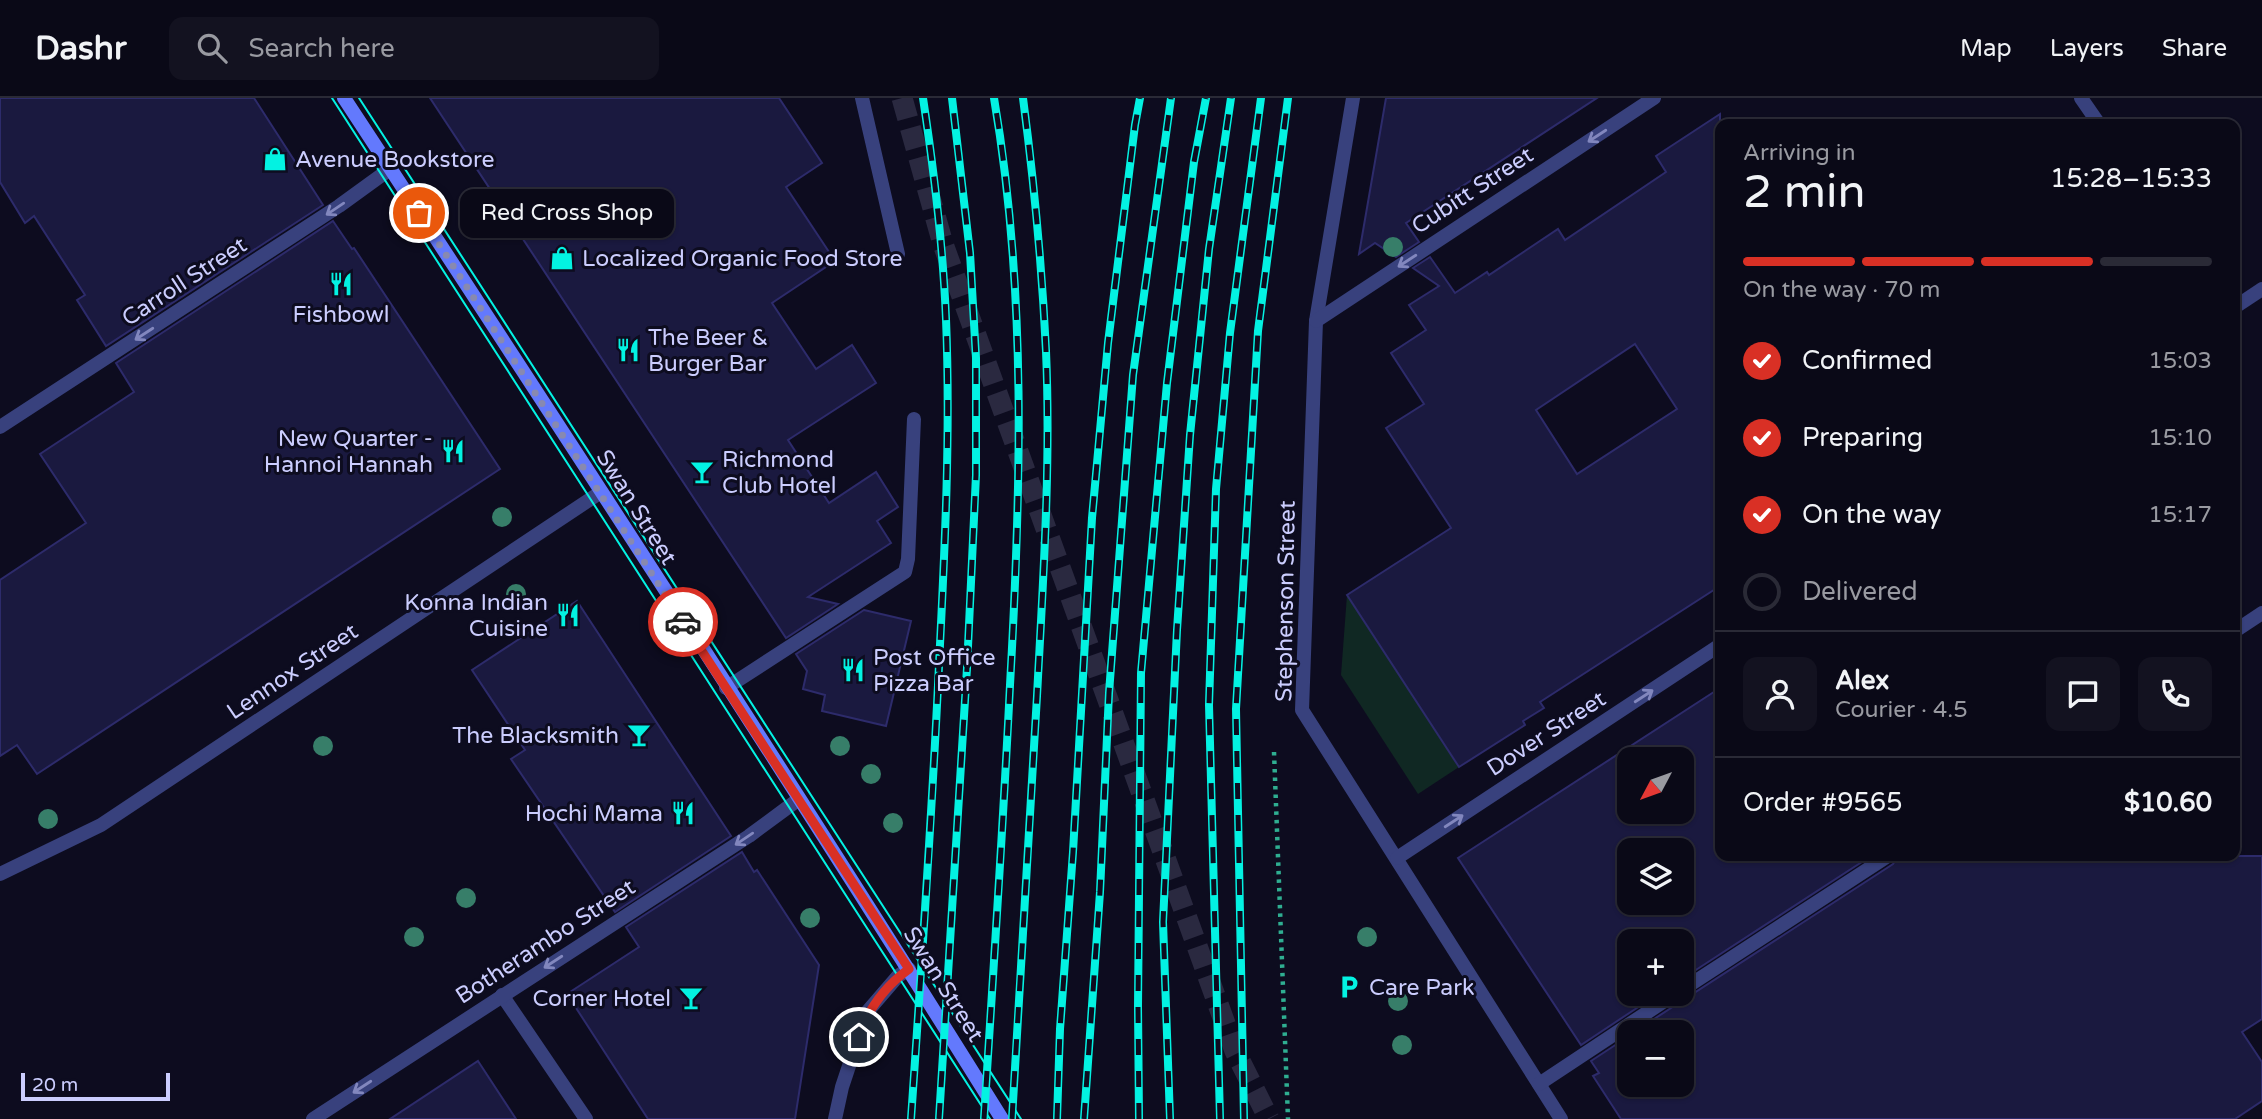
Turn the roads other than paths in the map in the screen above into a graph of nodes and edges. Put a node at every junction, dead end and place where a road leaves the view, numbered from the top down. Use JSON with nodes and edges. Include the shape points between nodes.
{"nodes":[{"id":1,"x":344,"y":98,"type":"edge"},
{"id":2,"x":862,"y":98,"type":"edge"},
{"id":3,"x":1353,"y":98,"type":"edge"},
{"id":4,"x":1654,"y":98,"type":"edge"},
{"id":5,"x":2081,"y":98,"type":"edge"},
{"id":6,"x":2096,"y":119,"type":"edge"},
{"id":7,"x":390,"y":169,"type":"junction"},
{"id":8,"x":898,"y":254,"type":"dead end"},
{"id":9,"x":2262,"y":289,"type":"edge"},
{"id":10,"x":2240,"y":304,"type":"edge"},
{"id":11,"x":1316,"y":321,"type":"junction"},
{"id":12,"x":914,"y":419,"type":"dead end"},
{"id":13,"x":0,"y":427,"type":"edge"},
{"id":14,"x":601,"y":492,"type":"junction"},
{"id":15,"x":2262,"y":613,"type":"edge"},
{"id":16,"x":2240,"y":628,"type":"edge"},
{"id":17,"x":1715,"y":648,"type":"edge"},
{"id":18,"x":726,"y":688,"type":"junction"},
{"id":19,"x":799,"y":799,"type":"junction"},
{"id":20,"x":1397,"y":858,"type":"junction"},
{"id":21,"x":1880,"y":861,"type":"edge"},
{"id":22,"x":0,"y":874,"type":"edge"},
{"id":23,"x":909,"y":969,"type":"junction"},
{"id":24,"x":1694,"y":982,"type":"edge"},
{"id":25,"x":502,"y":995,"type":"junction"},
{"id":26,"x":1657,"y":1006,"type":"edge"},
{"id":27,"x":1539,"y":1084,"type":"junction"},
{"id":28,"x":313,"y":1119,"type":"edge"},
{"id":29,"x":586,"y":1119,"type":"edge"},
{"id":30,"x":835,"y":1119,"type":"edge"},
{"id":31,"x":1002,"y":1119,"type":"edge"},
{"id":32,"x":1561,"y":1119,"type":"edge"}],
"edges":[{"from":1,"to":7,"type":"main road","name":"Swan Street"},
{"from":2,"to":8,"type":"street"},
{"from":3,"to":11,"type":"street","name":"Stephenson Street"},
{"from":4,"to":11,"type":"street","name":"Cubitt Street","one_way":true},
{"from":5,"to":6,"type":"street"},
{"from":7,"to":13,"type":"street","name":"Carroll Street","one_way":true},
{"from":7,"to":14,"type":"main road","name":"Swan Street"},
{"from":9,"to":10,"type":"street"},
{"from":11,"to":20,"type":"street","name":"Stephenson Street","via":[[1302,710]]},
{"from":12,"to":18,"type":"street","via":[[905,572]]},
{"from":14,"to":18,"type":"main road","name":"Swan Street"},
{"from":14,"to":22,"type":"street","name":"Lennox Street","via":[[101,825]]},
{"from":15,"to":16,"type":"street"},
{"from":20,"to":17,"type":"street","name":"Dover Street","one_way":true},
{"from":18,"to":19,"type":"main road","name":"Swan Street"},
{"from":19,"to":23,"type":"main road","name":"Swan Street"},
{"from":19,"to":25,"type":"street","name":"Botherambo Street","one_way":true},
{"from":20,"to":27,"type":"street","name":"Stephenson Street"},
{"from":21,"to":24,"type":"street"},
{"from":23,"to":30,"type":"street","via":[[867,1012]]},
{"from":23,"to":31,"type":"main road","name":"Swan Street"},
{"from":25,"to":28,"type":"street","name":"Botherambo Street","one_way":true},
{"from":25,"to":29,"type":"street"},
{"from":26,"to":27,"type":"street"},
{"from":27,"to":32,"type":"street","name":"Stephenson Street"}]}
